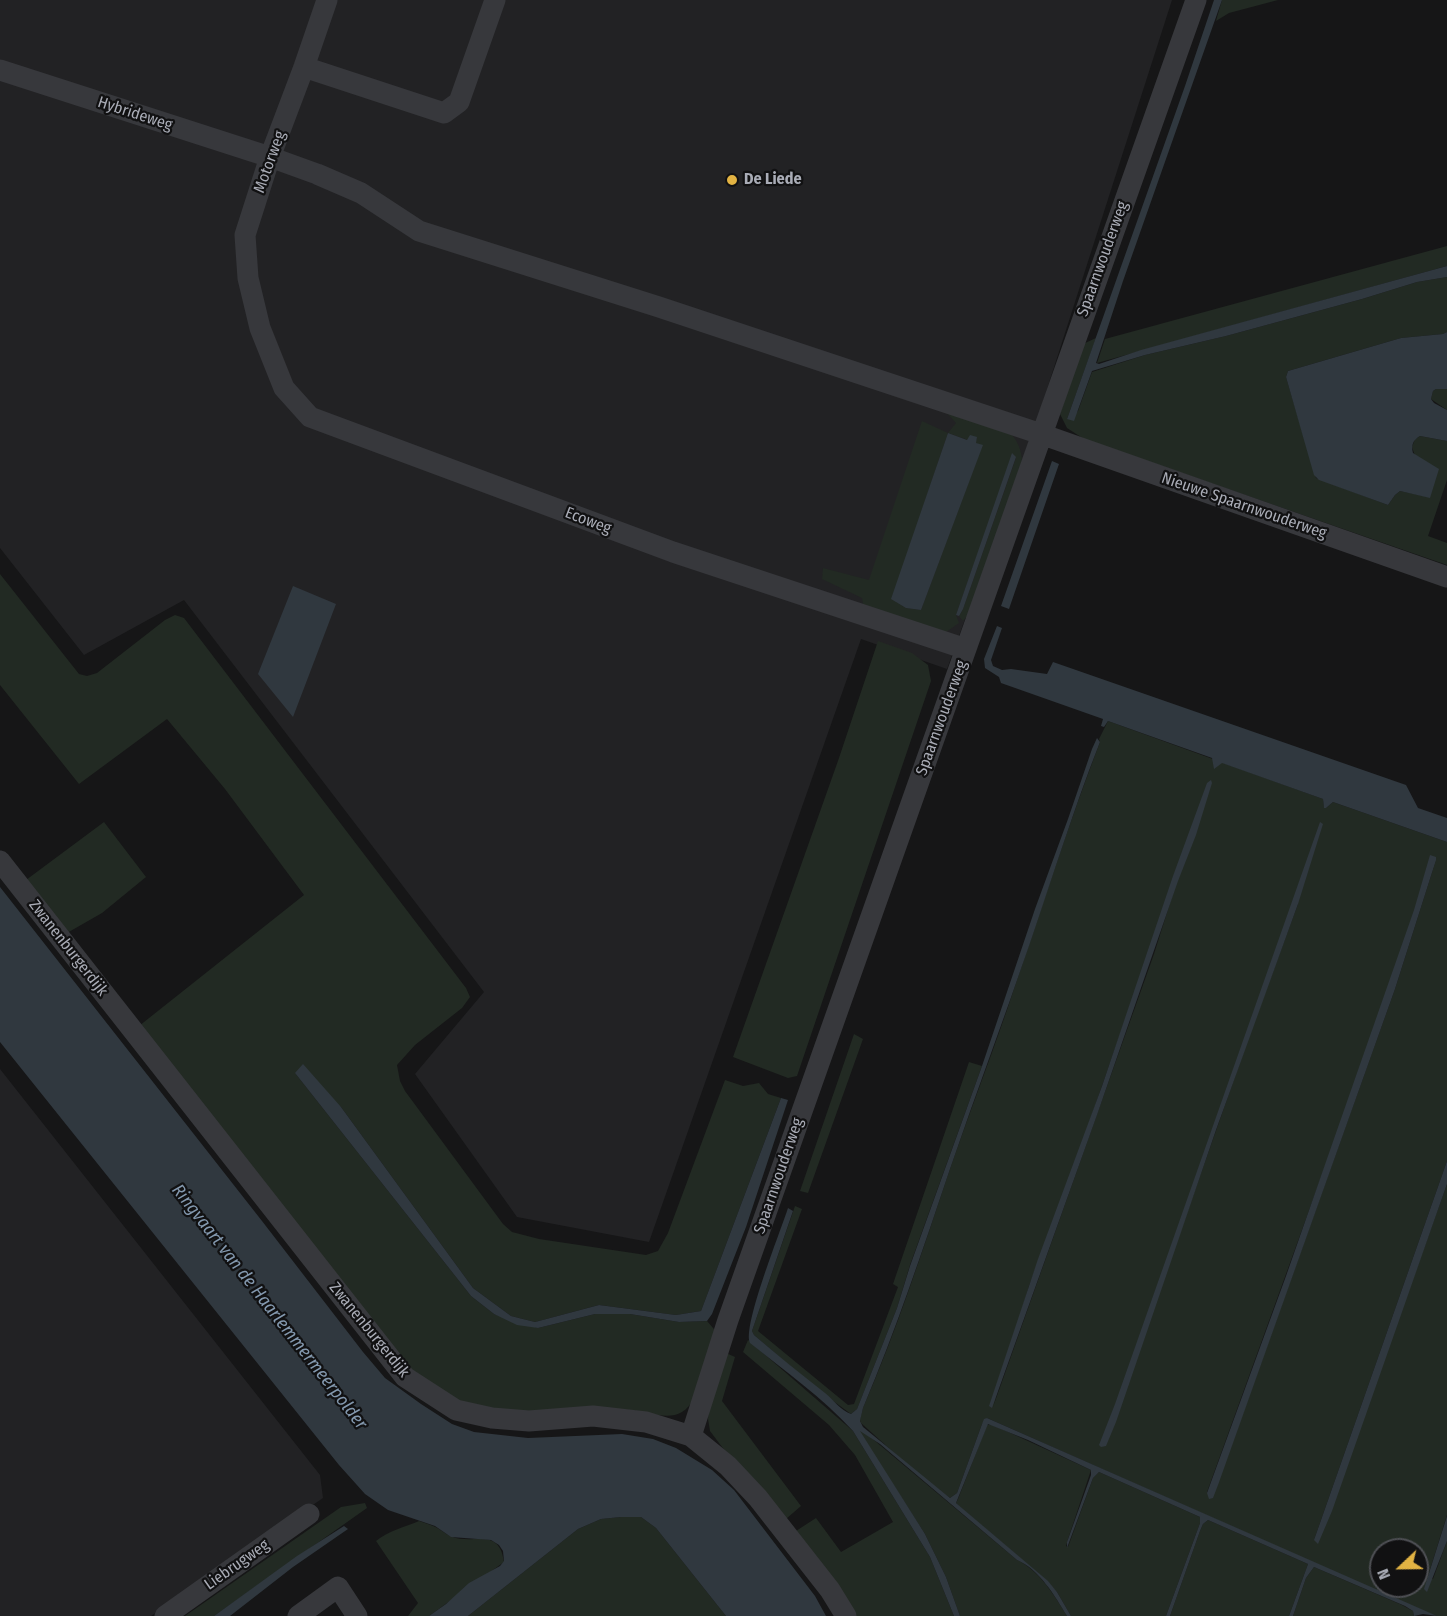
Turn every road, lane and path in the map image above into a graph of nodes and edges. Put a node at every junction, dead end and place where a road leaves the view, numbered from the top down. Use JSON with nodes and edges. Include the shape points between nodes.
{"nodes":[{"id":1,"x":327,"y":0,"type":"edge"},
{"id":2,"x":495,"y":0,"type":"edge"},
{"id":3,"x":1196,"y":0,"type":"edge"},
{"id":4,"x":304,"y":68,"type":"junction"},
{"id":5,"x":0,"y":70,"type":"edge"},
{"id":6,"x":270,"y":158,"type":"junction"},
{"id":7,"x":260,"y":328,"type":"joint"},
{"id":8,"x":1041,"y":434,"type":"junction"},
{"id":9,"x":1447,"y":577,"type":"edge"},
{"id":10,"x":966,"y":649,"type":"junction"},
{"id":11,"x":0,"y":861,"type":"edge"},
{"id":12,"x":691,"y":1436,"type":"junction"},
{"id":13,"x":309,"y":1514,"type":"dead end"},
{"id":14,"x":165,"y":1616,"type":"edge"},
{"id":15,"x":298,"y":1616,"type":"edge"},
{"id":16,"x":357,"y":1616,"type":"edge"},
{"id":17,"x":846,"y":1616,"type":"edge"}],
"edges":[{"from":1,"to":4,"type":"street","name":"Motorweg"},
{"from":2,"to":4,"type":"street","via":[[459,102],[444,112]]},
{"from":3,"to":8,"type":"street","name":"Spaarnwouderweg"},
{"from":4,"to":6,"type":"street","name":"Motorweg"},
{"from":5,"to":6,"type":"street","name":"Hybrideweg"},
{"from":6,"to":7,"type":"street","name":"Motorweg","via":[[245,235],[248,278]]},
{"from":6,"to":8,"type":"street","name":"Hybrideweg","via":[[361,193],[419,231]]},
{"from":7,"to":10,"type":"street","name":"Ecoweg","via":[[285,388],[310,417],[673,552]]},
{"from":8,"to":9,"type":"street","name":"Nieuwe Spaarnwouderweg"},
{"from":8,"to":10,"type":"street","name":"Spaarnwouderweg"},
{"from":10,"to":12,"type":"street","name":"Spaarnwouderweg","via":[[732,1309]]},
{"from":11,"to":12,"type":"street","name":"Zwanenburgerdijk","via":[[405,1377],[456,1410],[492,1418],[593,1416],[646,1422]]},
{"from":12,"to":17,"type":"street","name":"Zwanenburgerdijk","via":[[728,1466],[758,1498]]},
{"from":13,"to":14,"type":"street","name":"Liebrugweg"},
{"from":15,"to":16,"type":"street","via":[[338,1587]]}]}
